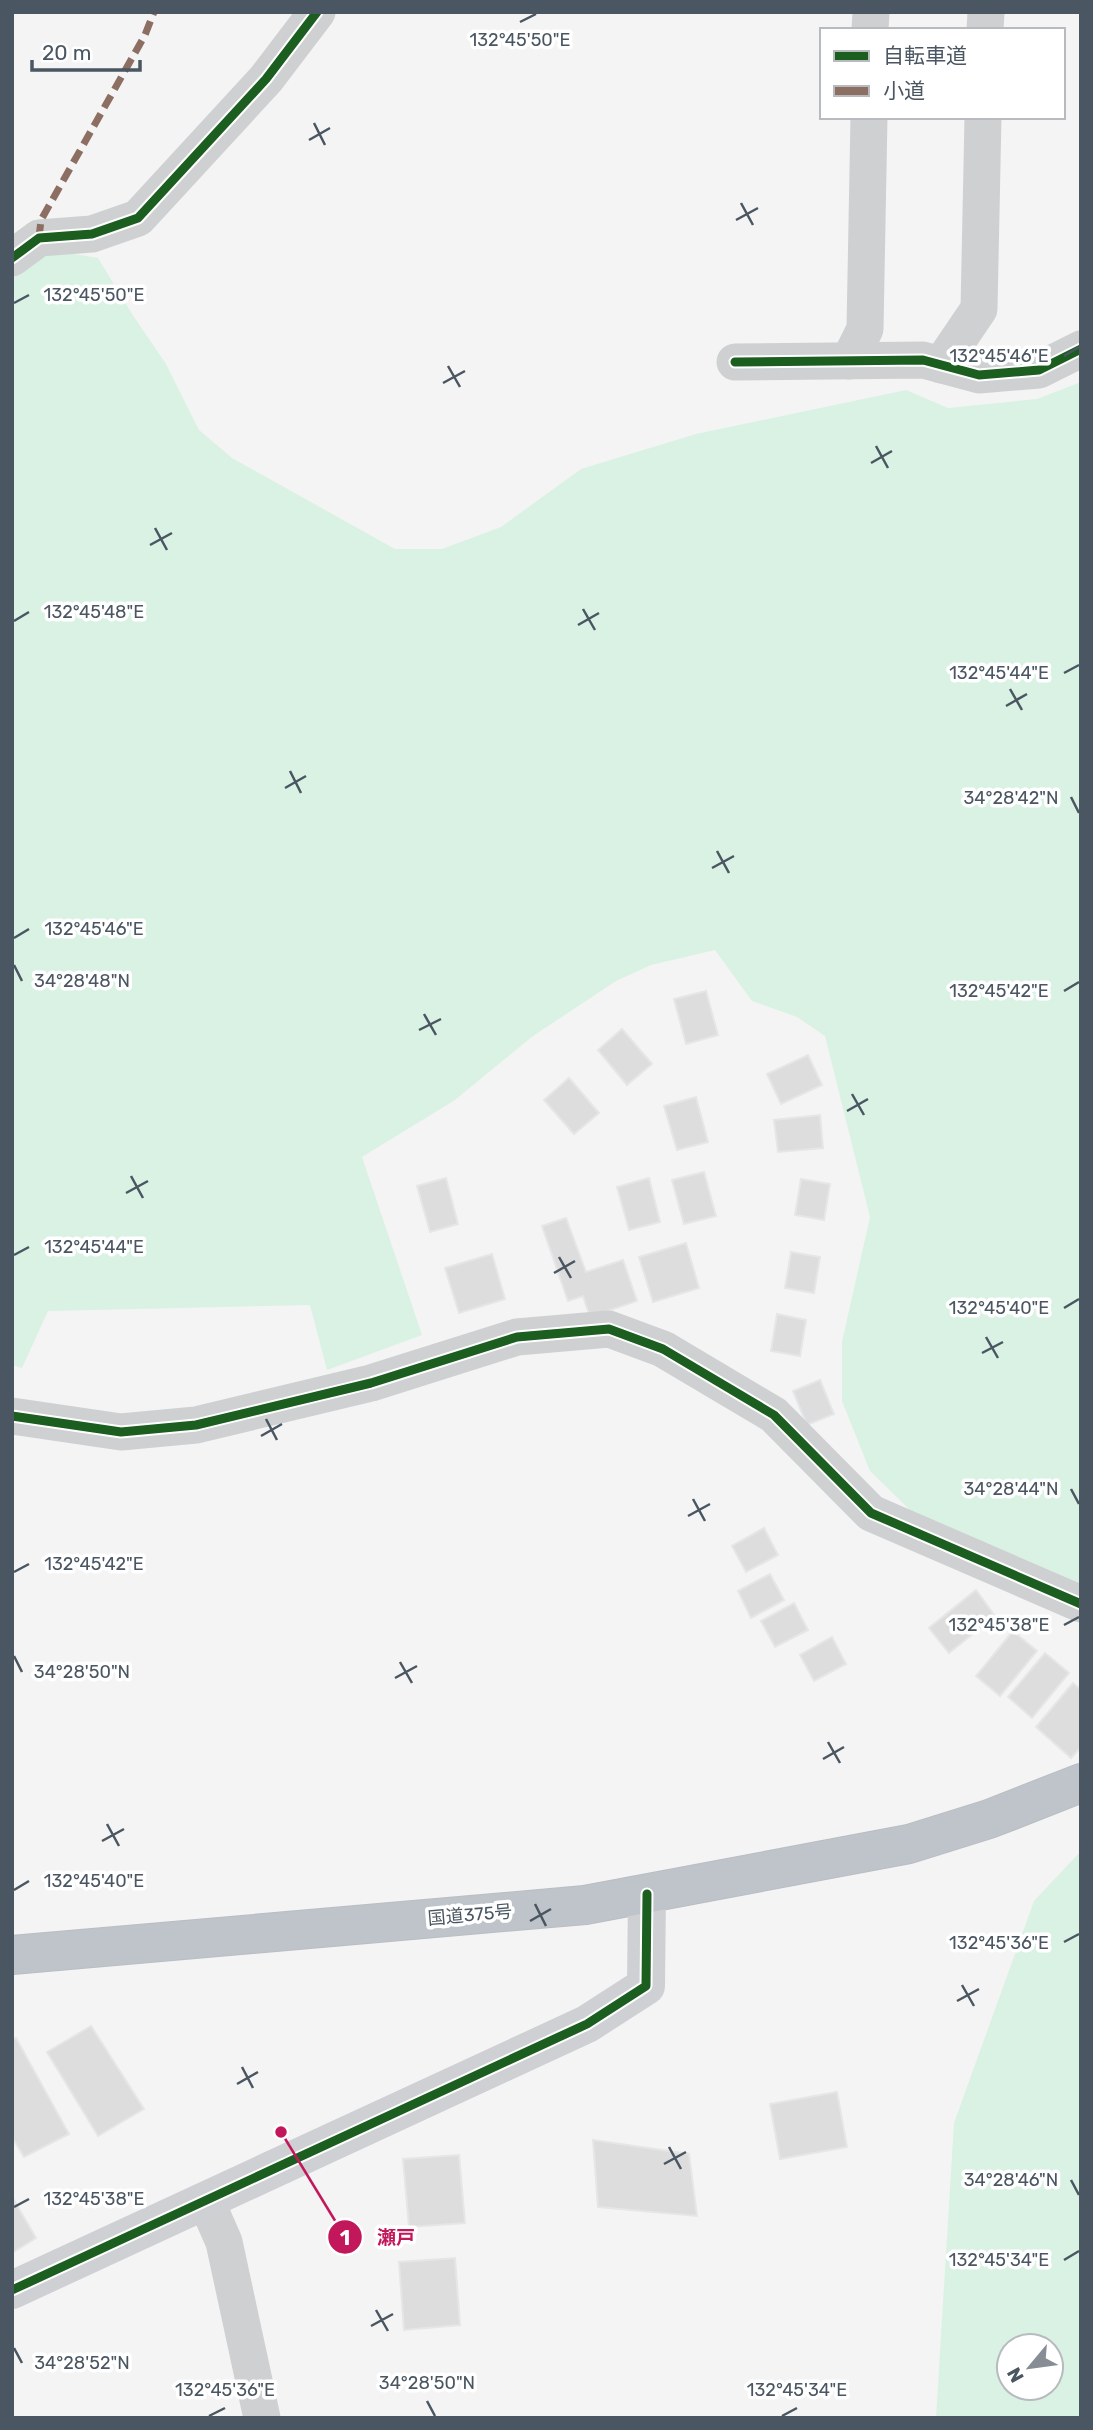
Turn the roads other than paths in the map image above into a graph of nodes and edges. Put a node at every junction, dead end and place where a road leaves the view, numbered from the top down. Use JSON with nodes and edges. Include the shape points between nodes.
{"nodes":[{"id":1,"x":317,"y":12,"type":"edge"},
{"id":2,"x":869,"y":119,"type":"edge"},
{"id":3,"x":983,"y":119,"type":"edge"},
{"id":4,"x":12,"y":258,"type":"edge"},
{"id":5,"x":1081,"y":349,"type":"edge"},
{"id":6,"x":849,"y":360,"type":"junction"},
{"id":7,"x":736,"y":362,"type":"dead end"},
{"id":8,"x":941,"y":365,"type":"junction"},
{"id":9,"x":12,"y":1416,"type":"edge"},
{"id":10,"x":1081,"y":1604,"type":"edge"},
{"id":11,"x":1081,"y":1783,"type":"edge"},
{"id":12,"x":648,"y":1894,"type":"junction"},
{"id":13,"x":12,"y":1955,"type":"edge"},
{"id":14,"x":206,"y":2200,"type":"junction"},
{"id":15,"x":12,"y":2290,"type":"edge"},
{"id":16,"x":262,"y":2418,"type":"edge"}],
"edges":[{"from":1,"to":4,"type":"street","via":[[266,79],[138,218],[92,234],[39,238]]},
{"from":2,"to":6,"type":"street","via":[[865,329]]},
{"from":3,"to":8,"type":"street","via":[[979,309]]},
{"from":5,"to":8,"type":"street","via":[[1039,370],[979,375]]},
{"from":6,"to":7,"type":"street"},
{"from":6,"to":8,"type":"street","via":[[923,360]]},
{"from":9,"to":10,"type":"street","via":[[121,1432],[196,1425],[370,1383],[517,1337],[609,1329],[663,1349],[774,1415],[871,1513]]},
{"from":11,"to":12,"type":"highway","name":"国道375号","via":[[909,1844]]},
{"from":12,"to":13,"type":"highway","name":"国道375号","via":[[585,1905]]},
{"from":12,"to":14,"type":"street","via":[[646,1986],[587,2024]]},
{"from":14,"to":15,"type":"street"},
{"from":14,"to":16,"type":"street","via":[[224,2242]]}]}
